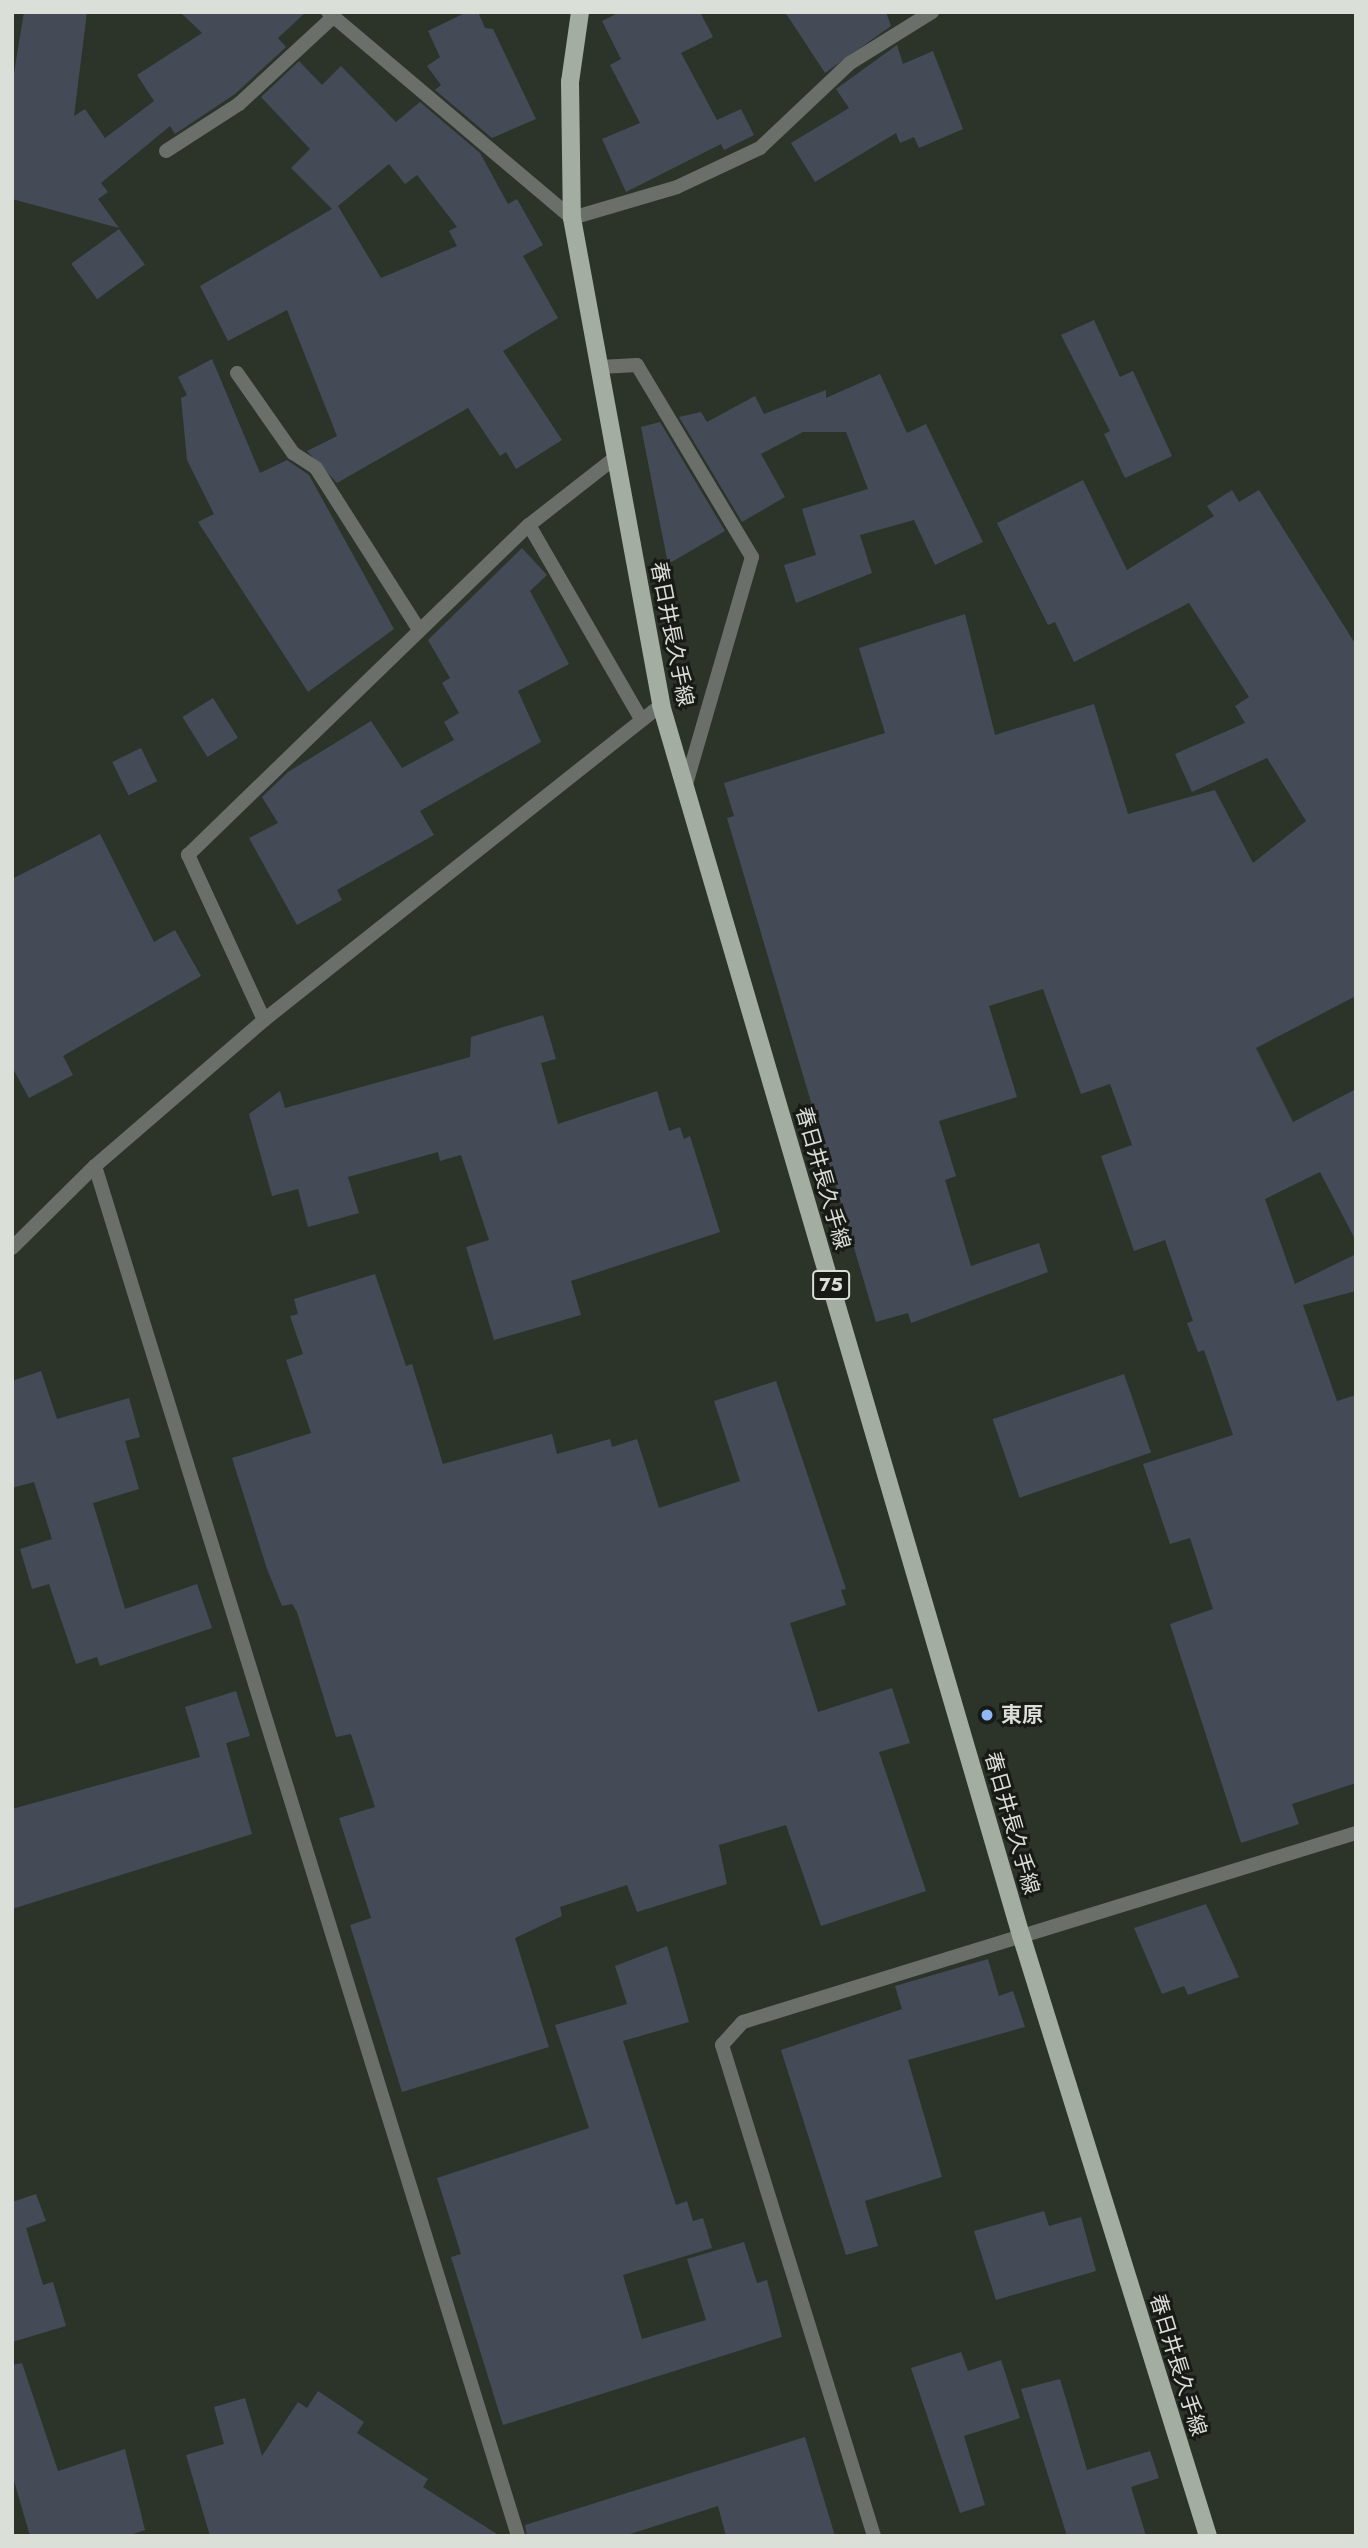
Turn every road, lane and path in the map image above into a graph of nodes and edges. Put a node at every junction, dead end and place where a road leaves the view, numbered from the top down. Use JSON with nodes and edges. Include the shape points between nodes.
{"nodes":[{"id":1,"x":580,"y":12,"type":"edge"},
{"id":2,"x":932,"y":12,"type":"edge"},
{"id":3,"x":330,"y":15,"type":"edge"},
{"id":4,"x":912,"y":16,"type":"edge"},
{"id":5,"x":166,"y":151,"type":"dead end"},
{"id":6,"x":572,"y":218,"type":"junction"},
{"id":7,"x":600,"y":367,"type":"junction"},
{"id":8,"x":237,"y":373,"type":"dead end"},
{"id":9,"x":616,"y":457,"type":"junction"},
{"id":10,"x":529,"y":525,"type":"junction"},
{"id":11,"x":418,"y":628,"type":"junction"},
{"id":12,"x":660,"y":705,"type":"junction"},
{"id":13,"x":640,"y":717,"type":"junction"},
{"id":14,"x":685,"y":788,"type":"junction"},
{"id":15,"x":264,"y":1020,"type":"junction"},
{"id":16,"x":95,"y":1166,"type":"junction"},
{"id":17,"x":12,"y":1248,"type":"edge"},
{"id":18,"x":1356,"y":1833,"type":"edge"},
{"id":19,"x":1021,"y":1935,"type":"junction"},
{"id":20,"x":518,"y":2536,"type":"edge"},
{"id":21,"x":874,"y":2536,"type":"edge"},
{"id":22,"x":1208,"y":2536,"type":"edge"}],
"edges":[{"from":1,"to":6,"type":"main road","name":"春日井長久手線","number":"75","via":[[570,82]]},
{"from":2,"to":4,"type":"street"},
{"from":3,"to":5,"type":"street","via":[[239,104]]},
{"from":3,"to":6,"type":"street"},
{"from":4,"to":6,"type":"street","via":[[850,63],[760,148],[677,187]]},
{"from":6,"to":7,"type":"main road","name":"春日井長久手線","number":"75"},
{"from":7,"to":9,"type":"main road","name":"春日井長久手線","number":"75"},
{"from":7,"to":14,"type":"street","via":[[637,365],[752,558]]},
{"from":8,"to":11,"type":"street","via":[[293,453],[316,468]]},
{"from":9,"to":10,"type":"street"},
{"from":9,"to":12,"type":"main road","name":"春日井長久手線","number":"75"},
{"from":10,"to":11,"type":"street"},
{"from":10,"to":13,"type":"street"},
{"from":11,"to":15,"type":"street","via":[[188,855]]},
{"from":12,"to":13,"type":"street"},
{"from":12,"to":14,"type":"main road","name":"春日井長久手線","number":"75"},
{"from":13,"to":15,"type":"street"},
{"from":14,"to":19,"type":"main road","name":"春日井長久手線","number":"75"},
{"from":15,"to":16,"type":"street"},
{"from":16,"to":17,"type":"street"},
{"from":16,"to":20,"type":"street"},
{"from":18,"to":19,"type":"street"},
{"from":19,"to":21,"type":"street","via":[[743,2022],[722,2045]]},
{"from":19,"to":22,"type":"main road","name":"春日井長久手線","number":"75"}]}
